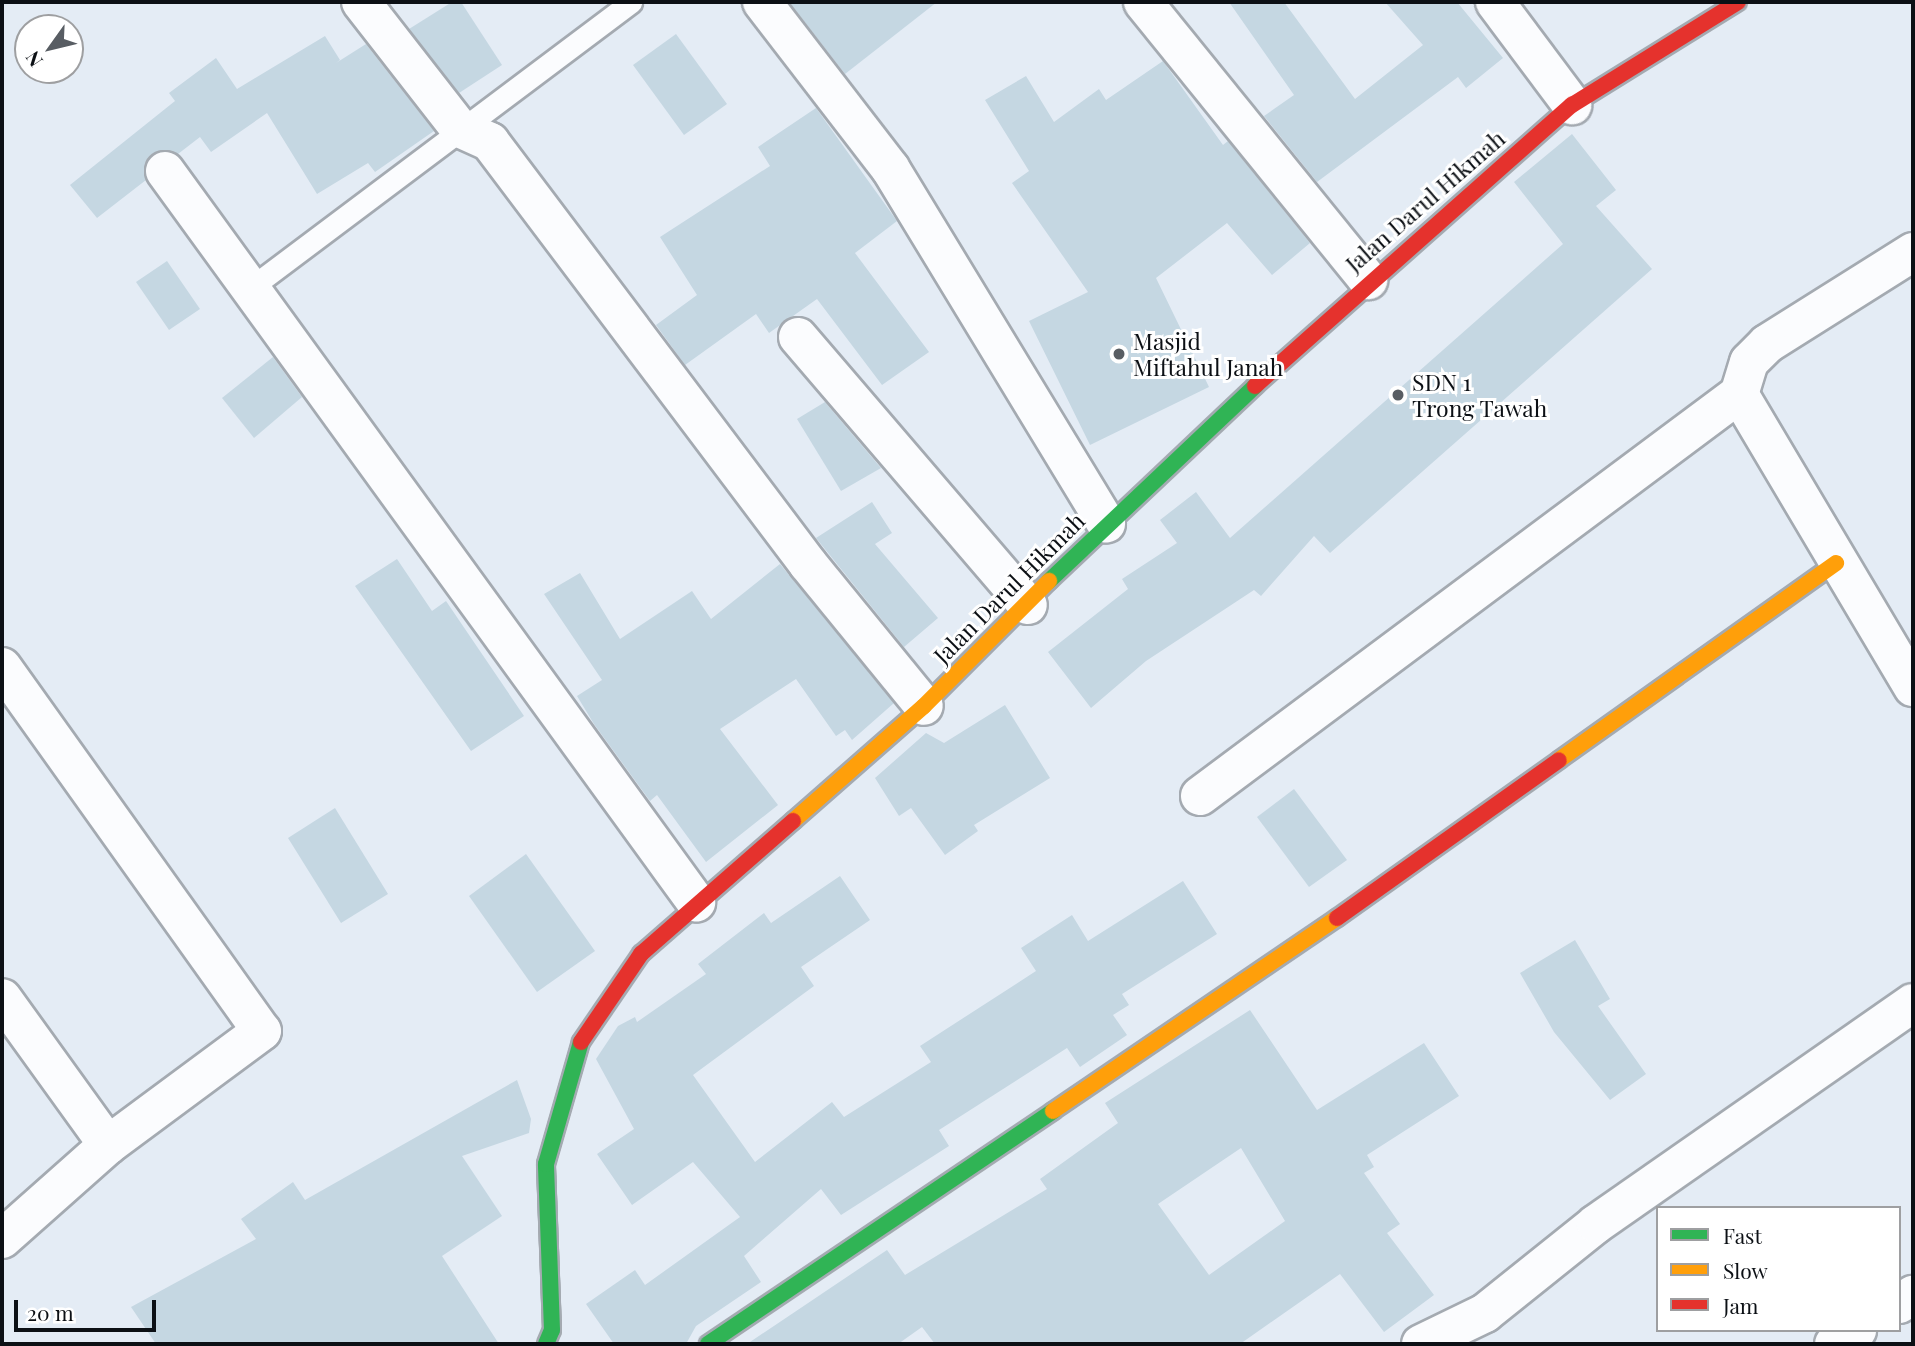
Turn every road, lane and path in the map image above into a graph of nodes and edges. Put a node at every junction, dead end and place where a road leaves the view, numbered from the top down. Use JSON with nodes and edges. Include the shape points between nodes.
{"nodes":[{"id":1,"x":361,"y":2,"type":"edge"},
{"id":2,"x":631,"y":2,"type":"edge"},
{"id":3,"x":762,"y":2,"type":"edge"},
{"id":4,"x":1143,"y":2,"type":"edge"},
{"id":5,"x":1495,"y":2,"type":"edge"},
{"id":6,"x":1738,"y":2,"type":"edge"},
{"id":7,"x":1572,"y":105,"type":"junction"},
{"id":8,"x":463,"y":131,"type":"junction"},
{"id":9,"x":165,"y":171,"type":"dead end"},
{"id":10,"x":1913,"y":253,"type":"edge"},
{"id":11,"x":1368,"y":280,"type":"junction"},
{"id":12,"x":249,"y":289,"type":"junction"},
{"id":13,"x":797,"y":337,"type":"dead end"},
{"id":14,"x":1739,"y":394,"type":"junction"},
{"id":15,"x":1106,"y":523,"type":"junction"},
{"id":16,"x":1836,"y":563,"type":"junction"},
{"id":17,"x":1028,"y":605,"type":"junction"},
{"id":18,"x":2,"y":667,"type":"edge"},
{"id":19,"x":1913,"y":687,"type":"edge"},
{"id":20,"x":924,"y":706,"type":"junction"},
{"id":21,"x":1200,"y":796,"type":"dead end"},
{"id":22,"x":696,"y":902,"type":"junction"},
{"id":23,"x":2,"y":998,"type":"edge"},
{"id":24,"x":1913,"y":1003,"type":"edge"},
{"id":25,"x":108,"y":1146,"type":"junction"},
{"id":26,"x":2,"y":1239,"type":"edge"},
{"id":27,"x":1854,"y":1332,"type":"edge"},
{"id":28,"x":553,"y":1340,"type":"edge"},
{"id":29,"x":708,"y":1344,"type":"edge"},
{"id":30,"x":1421,"y":1344,"type":"edge"},
{"id":31,"x":1834,"y":1344,"type":"edge"}],
"edges":[{"from":1,"to":8,"type":"street"},
{"from":2,"to":8,"type":"lane"},
{"from":3,"to":15,"type":"street","via":[[890,168]]},
{"from":4,"to":11,"type":"street"},
{"from":5,"to":7,"type":"street"},
{"from":6,"to":7,"type":"street","name":"Jalan Darul Hikmah"},
{"from":7,"to":11,"type":"street","name":"Jalan Darul Hikmah"},
{"from":8,"to":12,"type":"lane"},
{"from":8,"to":20,"type":"street","via":[[490,142],[808,564]]},
{"from":9,"to":12,"type":"street"},
{"from":10,"to":14,"type":"street","via":[[1768,344],[1749,362]]},
{"from":11,"to":15,"type":"street","name":"Jalan Darul Hikmah"},
{"from":12,"to":22,"type":"street"},
{"from":13,"to":17,"type":"street"},
{"from":14,"to":16,"type":"street"},
{"from":14,"to":21,"type":"street"},
{"from":15,"to":17,"type":"street","name":"Jalan Darul Hikmah"},
{"from":16,"to":19,"type":"street"},
{"from":16,"to":29,"type":"street","via":[[1269,966]]},
{"from":17,"to":20,"type":"street","name":"Jalan Darul Hikmah"},
{"from":18,"to":25,"type":"street","via":[[262,1031]]},
{"from":20,"to":22,"type":"street","name":"Jalan Darul Hikmah"},
{"from":22,"to":28,"type":"street","name":"Jalan Darul Hikmah","via":[[615,983],[561,1087],[546,1164]]},
{"from":23,"to":25,"type":"street"},
{"from":24,"to":30,"type":"street","via":[[1597,1224],[1485,1313]]},
{"from":25,"to":26,"type":"street"},
{"from":27,"to":31,"type":"street"}]}
